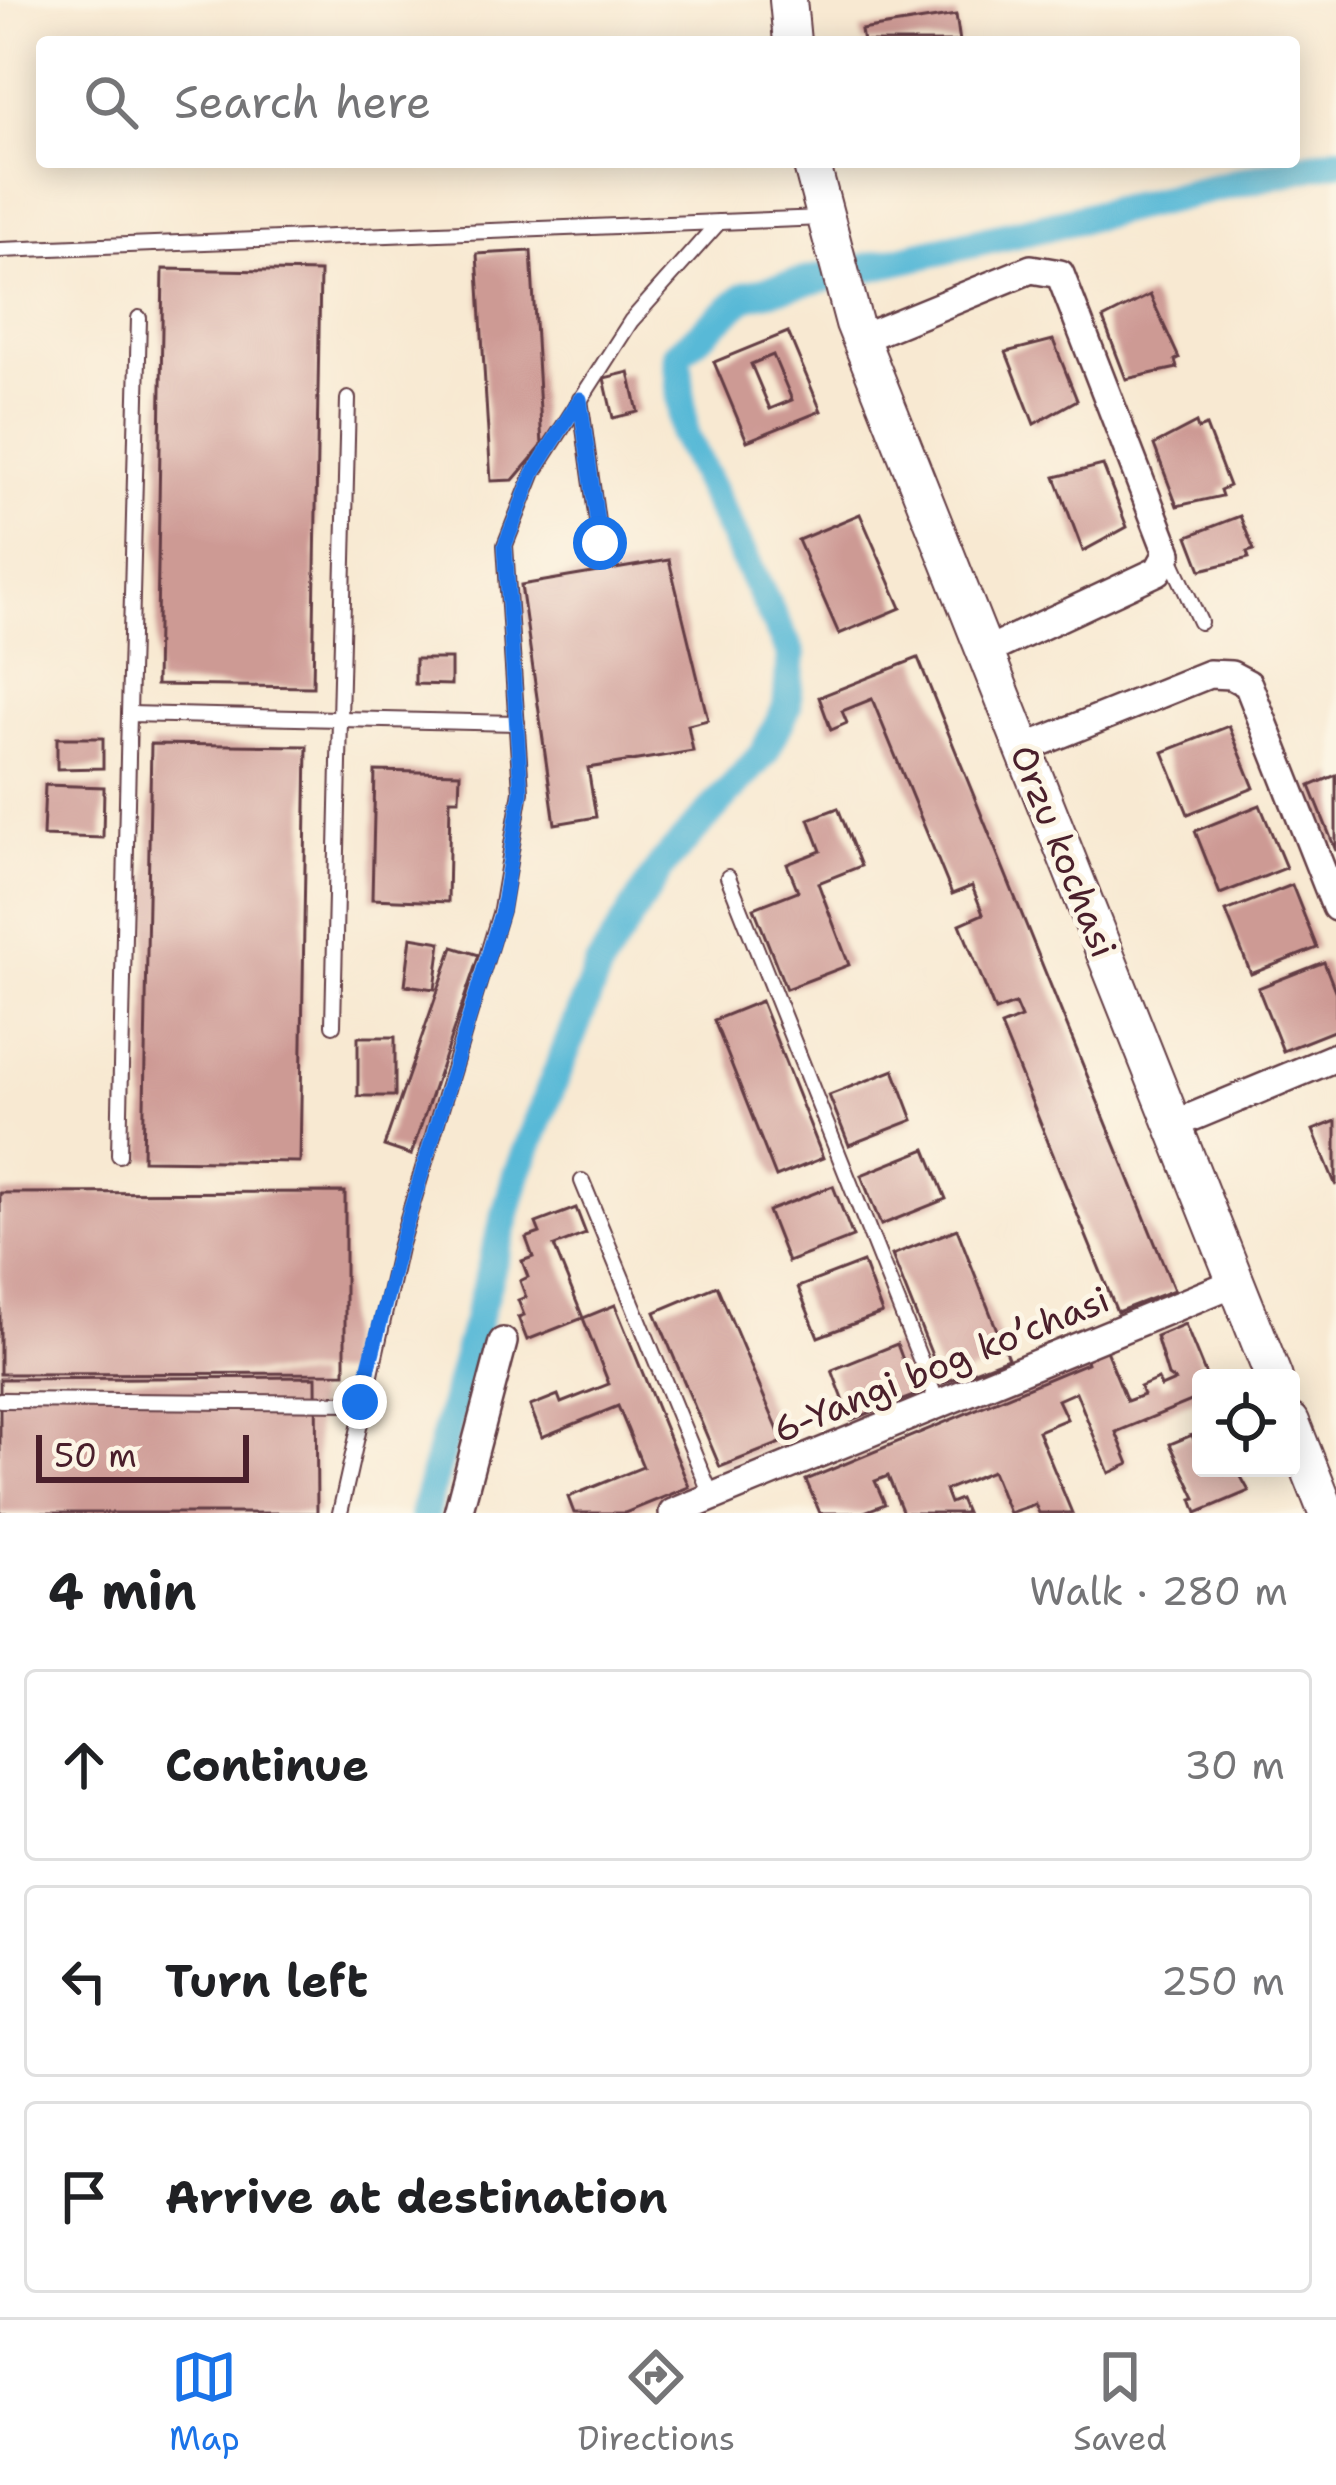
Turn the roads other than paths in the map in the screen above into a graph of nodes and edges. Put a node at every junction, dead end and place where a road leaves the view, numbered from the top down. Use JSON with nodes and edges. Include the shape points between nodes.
{"nodes":[{"id":1,"x":788,"y":0,"type":"edge"},
{"id":2,"x":791,"y":36,"type":"edge"},
{"id":3,"x":812,"y":168,"type":"edge"},
{"id":4,"x":719,"y":222,"type":"junction"},
{"id":5,"x":825,"y":226,"type":"junction"},
{"id":6,"x":0,"y":250,"type":"edge"},
{"id":7,"x":139,"y":319,"type":"dead end"},
{"id":8,"x":857,"y":331,"type":"junction"},
{"id":9,"x":348,"y":399,"type":"dead end"},
{"id":10,"x":580,"y":399,"type":"junction"},
{"id":11,"x":600,"y":543,"type":"dead end"},
{"id":12,"x":1168,"y":553,"type":"junction"},
{"id":13,"x":1200,"y":622,"type":"dead end"},
{"id":14,"x":985,"y":652,"type":"junction"},
{"id":15,"x":129,"y":714,"type":"junction"},
{"id":16,"x":340,"y":719,"type":"junction"},
{"id":17,"x":517,"y":723,"type":"junction"},
{"id":18,"x":1023,"y":749,"type":"junction"},
{"id":19,"x":728,"y":877,"type":"dead end"},
{"id":20,"x":1336,"y":907,"type":"edge"},
{"id":21,"x":333,"y":1025,"type":"dead end"},
{"id":22,"x":1336,"y":1058,"type":"edge"},
{"id":23,"x":1173,"y":1125,"type":"junction"},
{"id":24,"x":119,"y":1155,"type":"dead end"},
{"id":25,"x":582,"y":1181,"type":"dead end"},
{"id":26,"x":1236,"y":1282,"type":"junction"},
{"id":27,"x":503,"y":1342,"type":"dead end"},
{"id":28,"x":1270,"y":1369,"type":"edge"},
{"id":29,"x":0,"y":1400,"type":"edge"},
{"id":30,"x":360,"y":1402,"type":"junction"},
{"id":31,"x":938,"y":1404,"type":"junction"},
{"id":32,"x":1300,"y":1441,"type":"edge"},
{"id":33,"x":712,"y":1497,"type":"junction"},
{"id":34,"x":1329,"y":1503,"type":"edge"},
{"id":35,"x":340,"y":1513,"type":"edge"},
{"id":36,"x":458,"y":1513,"type":"edge"},
{"id":37,"x":673,"y":1513,"type":"edge"}],
"edges":[{"from":1,"to":2,"type":"main road"},
{"from":3,"to":5,"type":"main road","name":"Orzu kochasi"},
{"from":4,"to":5,"type":"lane"},
{"from":4,"to":6,"type":"lane"},
{"from":4,"to":10,"type":"lane","via":[[631,321]]},
{"from":5,"to":8,"type":"main road","name":"Orzu kochasi"},
{"from":7,"to":15,"type":"lane"},
{"from":8,"to":12,"type":"street","via":[[1031,269],[1060,274]]},
{"from":8,"to":14,"type":"main road","name":"Orzu kochasi"},
{"from":9,"to":16,"type":"lane"},
{"from":10,"to":11,"type":"lane"},
{"from":10,"to":17,"type":"lane","via":[[534,472],[505,545]]},
{"from":12,"to":13,"type":"lane"},
{"from":12,"to":14,"type":"street","via":[[1158,572]]},
{"from":14,"to":18,"type":"main road","name":"Orzu kochasi"},
{"from":15,"to":16,"type":"lane"},
{"from":15,"to":24,"type":"lane"},
{"from":16,"to":17,"type":"lane"},
{"from":16,"to":21,"type":"lane"},
{"from":17,"to":30,"type":"lane","via":[[521,791],[502,910]]},
{"from":18,"to":20,"type":"street","via":[[1209,674],[1231,675],[1248,684]]},
{"from":18,"to":23,"type":"main road","name":"Orzu kochasi"},
{"from":19,"to":31,"type":"lane"},
{"from":22,"to":23,"type":"street"},
{"from":23,"to":26,"type":"main road","name":"Orzu kochasi"},
{"from":25,"to":33,"type":"lane"},
{"from":26,"to":28,"type":"main road","name":"Orzu kochasi"},
{"from":26,"to":31,"type":"street","name":"6-Yangi bog koʼchasi"},
{"from":27,"to":36,"type":"street"},
{"from":29,"to":30,"type":"lane"},
{"from":30,"to":35,"type":"lane"},
{"from":31,"to":33,"type":"street","name":"6-Yangi bog koʼchasi"},
{"from":32,"to":34,"type":"main road"},
{"from":33,"to":37,"type":"street","name":"6-Yangi bog koʼchasi"}]}
